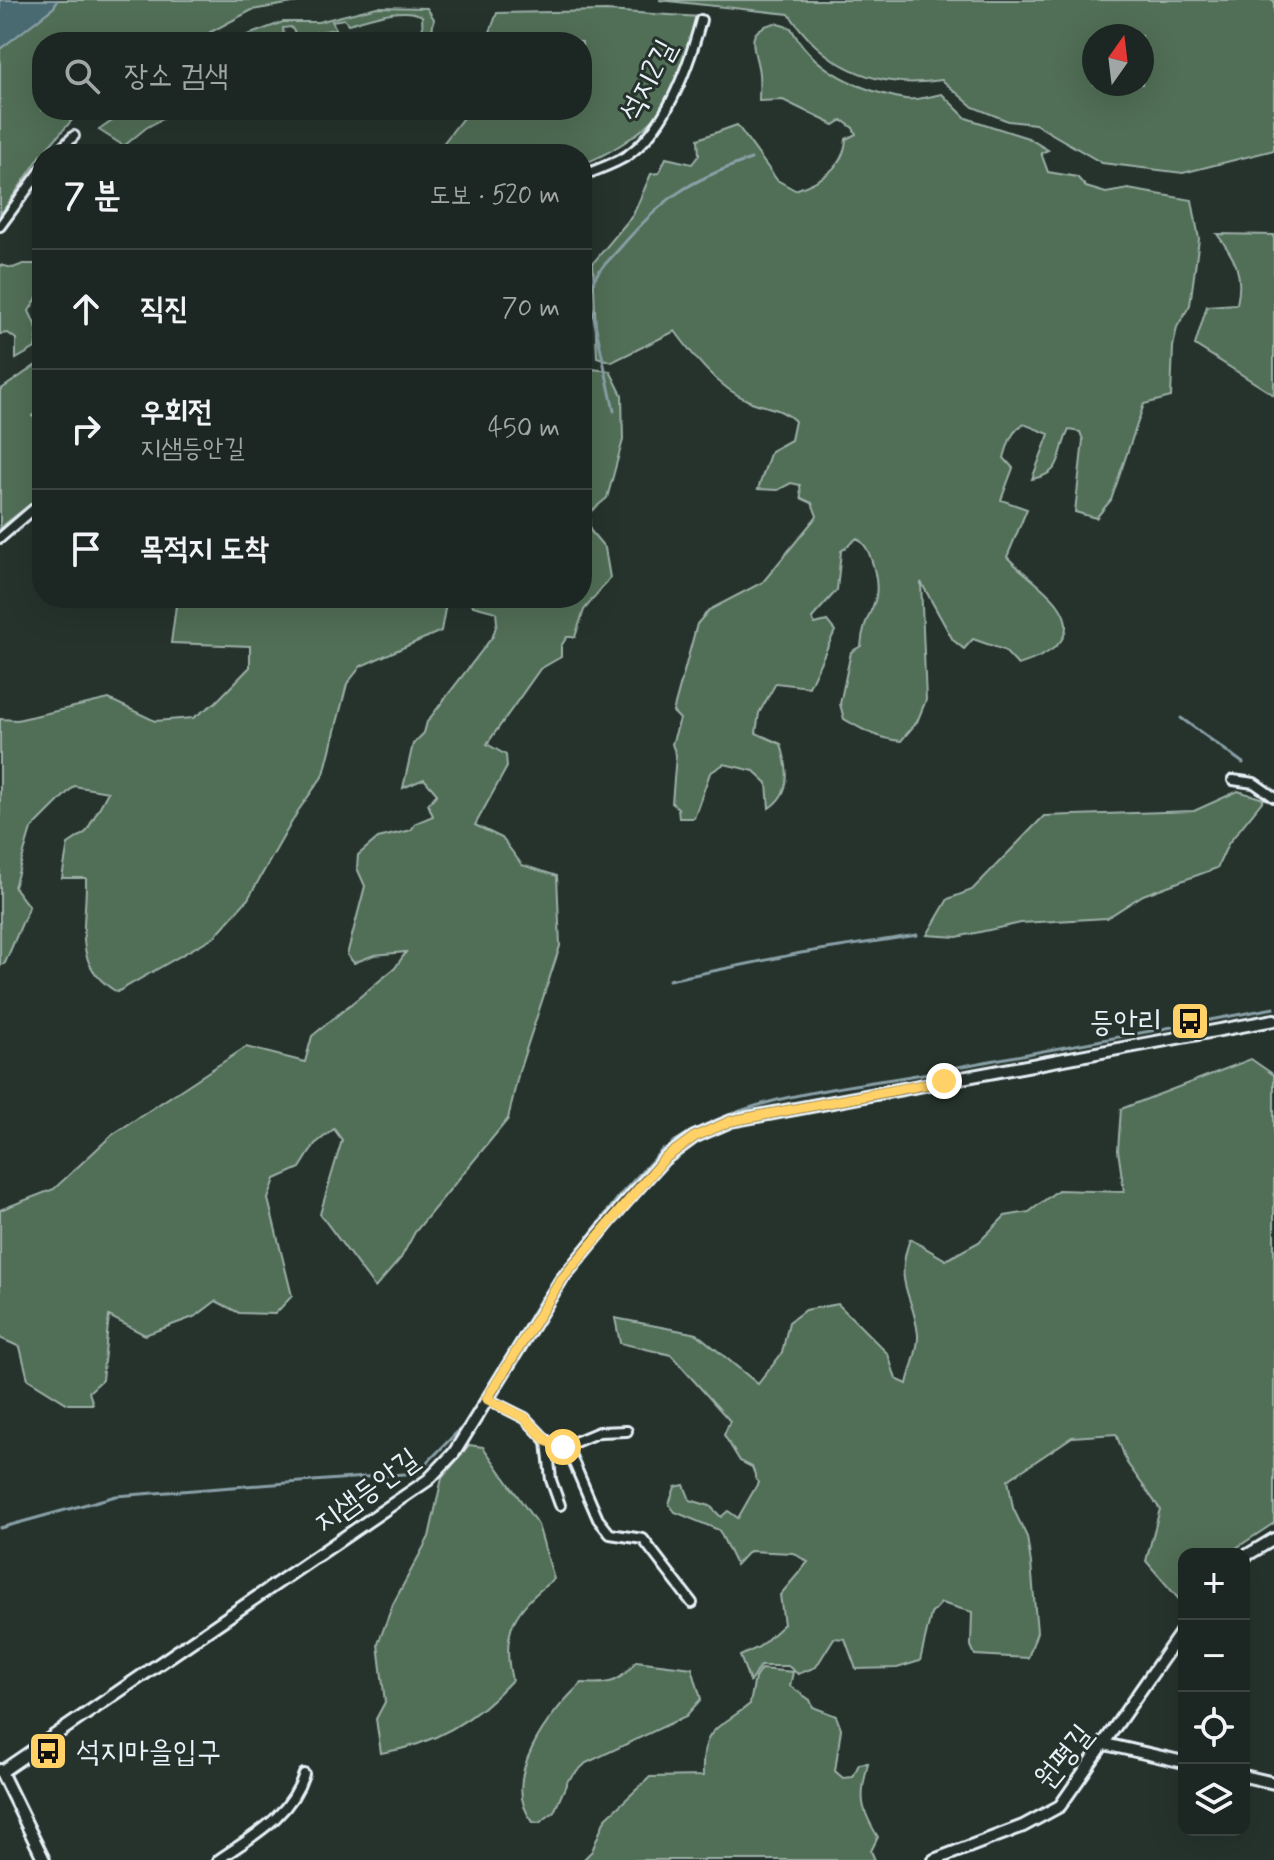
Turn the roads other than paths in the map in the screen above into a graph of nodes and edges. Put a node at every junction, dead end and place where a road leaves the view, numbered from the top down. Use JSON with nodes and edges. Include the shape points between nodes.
{"nodes":[{"id":1,"x":701,"y":20,"type":"dead end"},
{"id":2,"x":74,"y":136,"type":"dead end"},
{"id":3,"x":66,"y":144,"type":"edge"},
{"id":4,"x":592,"y":172,"type":"edge"},
{"id":5,"x":32,"y":183,"type":"edge"},
{"id":6,"x":0,"y":226,"type":"edge"},
{"id":7,"x":32,"y":511,"type":"edge"},
{"id":8,"x":0,"y":538,"type":"edge"},
{"id":9,"x":1233,"y":780,"type":"dead end"},
{"id":10,"x":1274,"y":797,"type":"edge"},
{"id":11,"x":1274,"y":1020,"type":"edge"},
{"id":12,"x":487,"y":1399,"type":"junction"},
{"id":13,"x":627,"y":1431,"type":"dead end"},
{"id":14,"x":547,"y":1441,"type":"junction"},
{"id":15,"x":563,"y":1447,"type":"junction"},
{"id":16,"x":560,"y":1505,"type":"dead end"},
{"id":17,"x":1274,"y":1539,"type":"edge"},
{"id":18,"x":1250,"y":1553,"type":"edge"},
{"id":19,"x":692,"y":1603,"type":"dead end"},
{"id":20,"x":1178,"y":1637,"type":"edge"},
{"id":21,"x":1105,"y":1744,"type":"junction"},
{"id":22,"x":1178,"y":1761,"type":"edge"},
{"id":23,"x":0,"y":1771,"type":"edge"},
{"id":24,"x":304,"y":1774,"type":"dead end"},
{"id":25,"x":1250,"y":1777,"type":"edge"},
{"id":26,"x":1274,"y":1783,"type":"edge"},
{"id":27,"x":44,"y":1860,"type":"edge"},
{"id":28,"x":218,"y":1860,"type":"edge"},
{"id":29,"x":934,"y":1860,"type":"edge"}],
"edges":[{"from":1,"to":4,"type":"street","name":"석지2길","via":[[687,63],[653,131],[627,156]]},
{"from":2,"to":3,"type":"street"},
{"from":5,"to":6,"type":"street"},
{"from":7,"to":8,"type":"street"},
{"from":9,"to":10,"type":"street","via":[[1254,783]]},
{"from":11,"to":12,"type":"street","name":"지샘등안길","via":[[731,1121],[694,1137],[664,1159],[561,1280]]},
{"from":12,"to":14,"type":"street","via":[[525,1418]]},
{"from":12,"to":23,"type":"street","name":"지샘등안길","via":[[454,1453],[428,1480]]},
{"from":13,"to":15,"type":"street","via":[[599,1432]]},
{"from":14,"to":15,"type":"street"},
{"from":14,"to":16,"type":"street"},
{"from":15,"to":19,"type":"street","via":[[610,1534],[643,1539]]},
{"from":17,"to":18,"type":"street"},
{"from":20,"to":21,"type":"street","name":"원평길"},
{"from":21,"to":22,"type":"street"},
{"from":21,"to":29,"type":"street","name":"원평길","via":[[1060,1806]]},
{"from":23,"to":27,"type":"street"},
{"from":24,"to":28,"type":"street","via":[[293,1802],[279,1817]]},
{"from":25,"to":26,"type":"street"}]}
